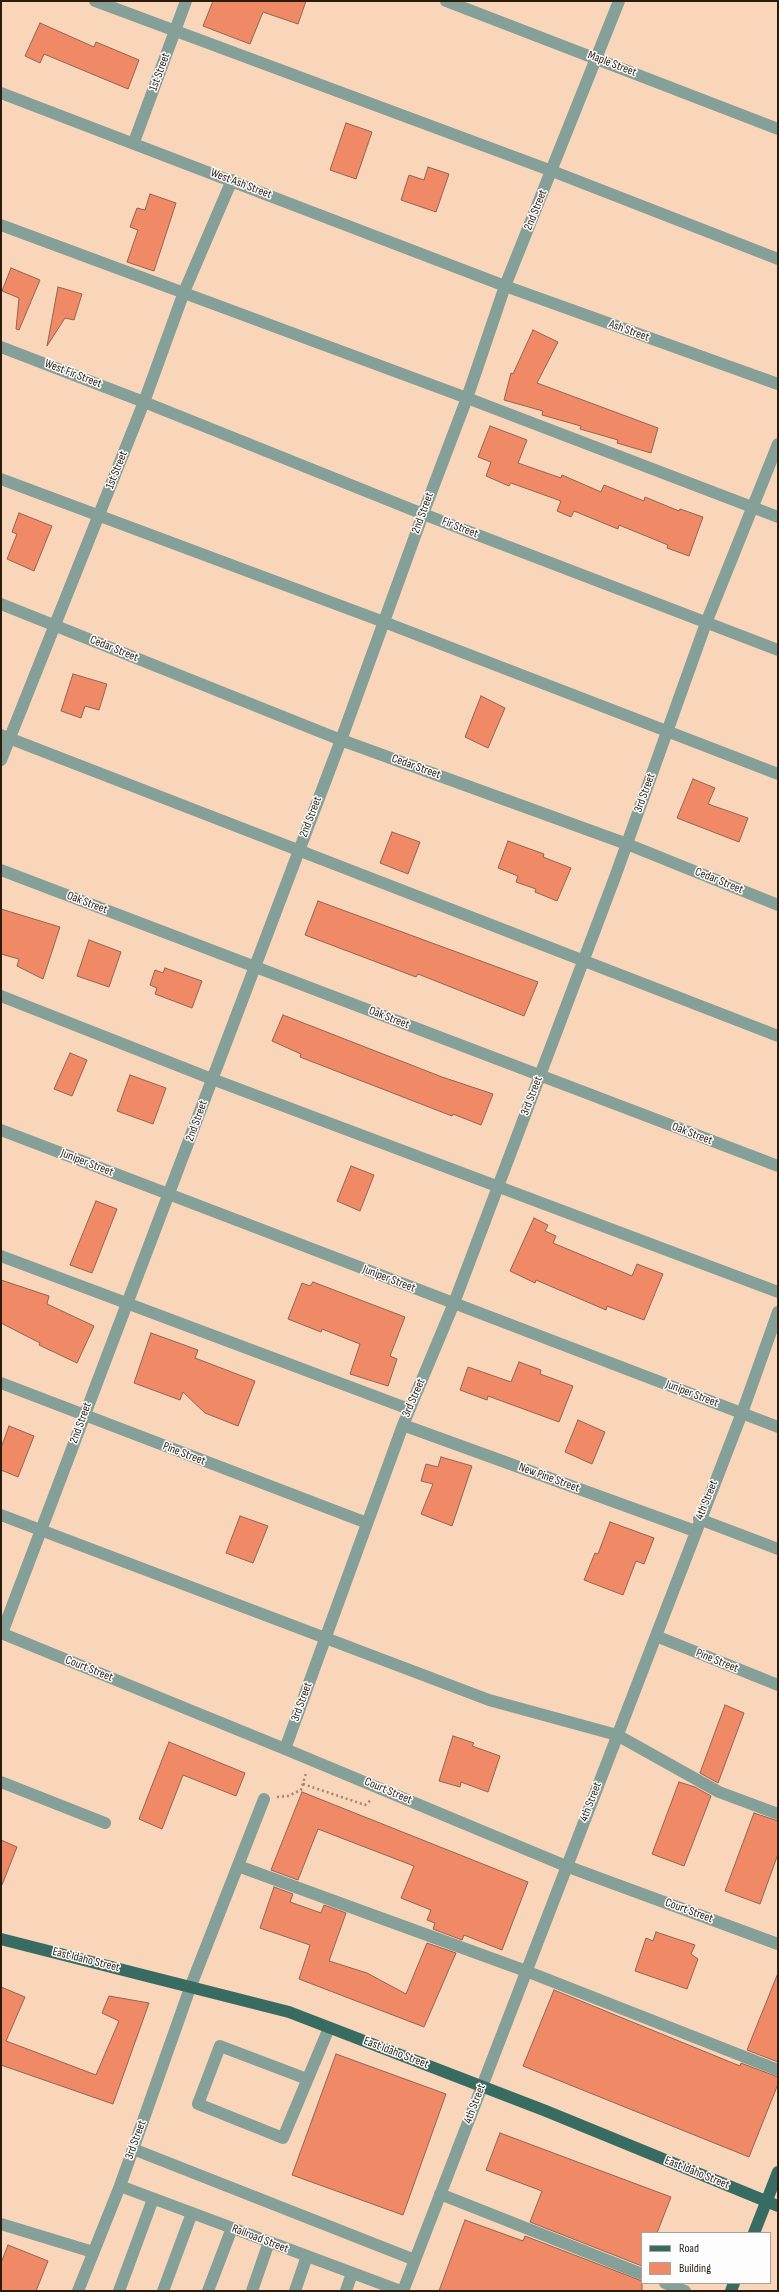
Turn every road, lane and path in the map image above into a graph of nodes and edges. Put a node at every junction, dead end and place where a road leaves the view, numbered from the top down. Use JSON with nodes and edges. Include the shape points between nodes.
{"nodes":[{"id":1,"x":95,"y":1,"type":"edge"},
{"id":2,"x":186,"y":1,"type":"edge"},
{"id":3,"x":446,"y":1,"type":"edge"},
{"id":4,"x":619,"y":1,"type":"edge"},
{"id":5,"x":175,"y":30,"type":"junction"},
{"id":6,"x":597,"y":58,"type":"junction"},
{"id":7,"x":1,"y":93,"type":"edge"},
{"id":8,"x":778,"y":129,"type":"edge"},
{"id":9,"x":134,"y":142,"type":"junction"},
{"id":10,"x":552,"y":171,"type":"junction"},
{"id":11,"x":232,"y":180,"type":"junction"},
{"id":12,"x":1,"y":225,"type":"edge"},
{"id":13,"x":778,"y":259,"type":"edge"},
{"id":14,"x":480,"y":276,"type":"joint"},
{"id":15,"x":505,"y":286,"type":"junction"},
{"id":16,"x":184,"y":292,"type":"junction"},
{"id":17,"x":1,"y":347,"type":"edge"},
{"id":18,"x":778,"y":384,"type":"edge"},
{"id":19,"x":467,"y":398,"type":"junction"},
{"id":20,"x":144,"y":402,"type":"junction"},
{"id":21,"x":778,"y":444,"type":"edge"},
{"id":22,"x":1,"y":479,"type":"edge"},
{"id":23,"x":751,"y":507,"type":"junction"},
{"id":24,"x":423,"y":514,"type":"junction"},
{"id":25,"x":98,"y":516,"type":"junction"},
{"id":26,"x":778,"y":517,"type":"edge"},
{"id":27,"x":1,"y":604,"type":"edge"},
{"id":28,"x":384,"y":622,"type":"junction"},
{"id":29,"x":706,"y":623,"type":"junction"},
{"id":30,"x":54,"y":626,"type":"junction"},
{"id":31,"x":778,"y":650,"type":"edge"},
{"id":32,"x":667,"y":731,"type":"junction"},
{"id":33,"x":5,"y":736,"type":"edge"},
{"id":34,"x":341,"y":740,"type":"junction"},
{"id":35,"x":1,"y":760,"type":"edge"},
{"id":36,"x":778,"y":774,"type":"edge"},
{"id":37,"x":627,"y":844,"type":"junction"},
{"id":38,"x":298,"y":851,"type":"junction"},
{"id":39,"x":1,"y":870,"type":"edge"},
{"id":40,"x":778,"y":904,"type":"edge"},
{"id":41,"x":583,"y":960,"type":"junction"},
{"id":42,"x":254,"y":967,"type":"junction"},
{"id":43,"x":1,"y":996,"type":"edge"},
{"id":44,"x":778,"y":1036,"type":"edge"},
{"id":45,"x":540,"y":1076,"type":"junction"},
{"id":46,"x":212,"y":1079,"type":"junction"},
{"id":47,"x":1,"y":1130,"type":"edge"},
{"id":48,"x":778,"y":1166,"type":"edge"},
{"id":49,"x":498,"y":1187,"type":"junction"},
{"id":50,"x":169,"y":1195,"type":"junction"},
{"id":51,"x":1,"y":1256,"type":"edge"},
{"id":52,"x":778,"y":1292,"type":"edge"},
{"id":53,"x":454,"y":1303,"type":"junction"},
{"id":54,"x":126,"y":1304,"type":"junction"},
{"id":55,"x":778,"y":1312,"type":"edge"},
{"id":56,"x":1,"y":1384,"type":"edge"},
{"id":57,"x":409,"y":1409,"type":"junction"},
{"id":58,"x":742,"y":1413,"type":"junction"},
{"id":59,"x":83,"y":1415,"type":"junction"},
{"id":60,"x":403,"y":1425,"type":"junction"},
{"id":61,"x":778,"y":1427,"type":"edge"},
{"id":62,"x":1,"y":1515,"type":"edge"},
{"id":63,"x":367,"y":1524,"type":"junction"},
{"id":64,"x":697,"y":1525,"type":"junction"},
{"id":65,"x":42,"y":1531,"type":"junction"},
{"id":66,"x":778,"y":1549,"type":"edge"},
{"id":67,"x":2,"y":1633,"type":"edge"},
{"id":68,"x":656,"y":1636,"type":"junction"},
{"id":69,"x":326,"y":1638,"type":"junction"},
{"id":70,"x":778,"y":1685,"type":"edge"},
{"id":71,"x":617,"y":1735,"type":"junction"},
{"id":72,"x":285,"y":1748,"type":"junction"},
{"id":73,"x":1,"y":1782,"type":"edge"},
{"id":74,"x":384,"y":1790,"type":"junction"},
{"id":75,"x":264,"y":1799,"type":"joint"},
{"id":76,"x":778,"y":1814,"type":"edge"},
{"id":77,"x":105,"y":1823,"type":"dead end"},
{"id":78,"x":238,"y":1866,"type":"junction"},
{"id":79,"x":566,"y":1866,"type":"junction"},
{"id":80,"x":1,"y":1939,"type":"edge"},
{"id":81,"x":778,"y":1944,"type":"edge"},
{"id":82,"x":526,"y":1971,"type":"junction"},
{"id":83,"x":190,"y":1988,"type":"junction"},
{"id":84,"x":329,"y":2028,"type":"junction"},
{"id":85,"x":778,"y":2070,"type":"edge"},
{"id":86,"x":307,"y":2079,"type":"junction"},
{"id":87,"x":482,"y":2086,"type":"junction"},
{"id":88,"x":133,"y":2149,"type":"junction"},
{"id":89,"x":778,"y":2172,"type":"edge"},
{"id":90,"x":120,"y":2186,"type":"junction"},
{"id":91,"x":440,"y":2194,"type":"junction"},
{"id":92,"x":153,"y":2199,"type":"junction"},
{"id":93,"x":772,"y":2204,"type":"edge"},
{"id":94,"x":192,"y":2213,"type":"junction"},
{"id":95,"x":1,"y":2224,"type":"edge"},
{"id":96,"x":232,"y":2228,"type":"junction"},
{"id":97,"x":755,"y":2232,"type":"edge"},
{"id":98,"x":269,"y":2242,"type":"junction"},
{"id":99,"x":93,"y":2252,"type":"junction"},
{"id":100,"x":307,"y":2256,"type":"junction"},
{"id":101,"x":415,"y":2260,"type":"junction"},
{"id":102,"x":352,"y":2273,"type":"junction"},
{"id":103,"x":641,"y":2274,"type":"edge"},
{"id":104,"x":668,"y":2284,"type":"edge"},
{"id":105,"x":78,"y":2291,"type":"edge"},
{"id":106,"x":119,"y":2291,"type":"edge"},
{"id":107,"x":163,"y":2291,"type":"edge"},
{"id":108,"x":208,"y":2291,"type":"edge"},
{"id":109,"x":252,"y":2291,"type":"edge"},
{"id":110,"x":295,"y":2291,"type":"edge"},
{"id":111,"x":346,"y":2291,"type":"edge"},
{"id":112,"x":402,"y":2291,"type":"edge"},
{"id":113,"x":685,"y":2291,"type":"edge"}],
"edges":[{"from":1,"to":5,"type":"street"},
{"from":2,"to":5,"type":"street","name":"1st Street"},
{"from":3,"to":6,"type":"street","name":"Maple Street"},
{"from":4,"to":6,"type":"street","name":"2nd Street"},
{"from":5,"to":9,"type":"street","name":"1st Street"},
{"from":5,"to":10,"type":"street"},
{"from":6,"to":8,"type":"street","name":"Maple Street"},
{"from":6,"to":10,"type":"street","name":"2nd Street"},
{"from":7,"to":9,"type":"street","name":"West Ash Street"},
{"from":9,"to":11,"type":"street","name":"West Ash Street"},
{"from":10,"to":13,"type":"street"},
{"from":10,"to":15,"type":"street","name":"2nd Street"},
{"from":11,"to":14,"type":"street","name":"West Ash Street"},
{"from":11,"to":16,"type":"street","name":"1st Street"},
{"from":12,"to":16,"type":"street"},
{"from":14,"to":15,"type":"street","name":"Ash Street"},
{"from":15,"to":18,"type":"street","name":"Ash Street"},
{"from":15,"to":19,"type":"street","name":"2nd Street"},
{"from":16,"to":19,"type":"street"},
{"from":16,"to":20,"type":"street","name":"1st Street"},
{"from":17,"to":20,"type":"street","name":"West Fir Street"},
{"from":19,"to":23,"type":"street"},
{"from":19,"to":24,"type":"street","name":"2nd Street"},
{"from":20,"to":24,"type":"street","name":"Fir Street"},
{"from":20,"to":25,"type":"street","name":"1st Street"},
{"from":21,"to":23,"type":"street","name":"3rd Street"},
{"from":22,"to":25,"type":"street"},
{"from":23,"to":26,"type":"street"},
{"from":23,"to":29,"type":"street","name":"3rd Street"},
{"from":24,"to":28,"type":"street","name":"2nd Street"},
{"from":24,"to":29,"type":"street","name":"Fir Street"},
{"from":25,"to":28,"type":"street"},
{"from":25,"to":30,"type":"street","name":"1st Street"},
{"from":27,"to":30,"type":"street","name":"Cedar Street"},
{"from":28,"to":32,"type":"street"},
{"from":28,"to":34,"type":"street","name":"2nd Street"},
{"from":29,"to":31,"type":"street","name":"Fir Street"},
{"from":29,"to":32,"type":"street","name":"3rd Street"},
{"from":30,"to":33,"type":"street","name":"1st Street"},
{"from":30,"to":34,"type":"street","name":"Cedar Street"},
{"from":32,"to":36,"type":"street"},
{"from":32,"to":37,"type":"street","name":"3rd Street"},
{"from":33,"to":35,"type":"street","name":"1st Street"},
{"from":33,"to":38,"type":"street"},
{"from":34,"to":37,"type":"street","name":"Cedar Street"},
{"from":34,"to":38,"type":"street","name":"2nd Street"},
{"from":37,"to":40,"type":"street","name":"Cedar Street"},
{"from":37,"to":41,"type":"street","name":"3rd Street"},
{"from":38,"to":41,"type":"street"},
{"from":38,"to":42,"type":"street","name":"2nd Street"},
{"from":39,"to":42,"type":"street","name":"Oak Street"},
{"from":41,"to":44,"type":"street"},
{"from":41,"to":45,"type":"street","name":"3rd Street"},
{"from":42,"to":45,"type":"street","name":"Oak Street"},
{"from":42,"to":46,"type":"street","name":"2nd Street"},
{"from":43,"to":46,"type":"street"},
{"from":45,"to":48,"type":"street","name":"Oak Street"},
{"from":45,"to":49,"type":"street","name":"3rd Street"},
{"from":46,"to":49,"type":"street"},
{"from":46,"to":50,"type":"street","name":"2nd Street"},
{"from":47,"to":50,"type":"street","name":"Juniper Street"},
{"from":49,"to":52,"type":"street"},
{"from":49,"to":53,"type":"street","name":"3rd Street"},
{"from":50,"to":53,"type":"street","name":"Juniper Street"},
{"from":50,"to":54,"type":"street","name":"2nd Street"},
{"from":51,"to":54,"type":"street"},
{"from":53,"to":57,"type":"street","name":"3rd Street"},
{"from":53,"to":58,"type":"street","name":"Juniper Street"},
{"from":54,"to":57,"type":"street"},
{"from":54,"to":59,"type":"street","name":"2nd Street"},
{"from":55,"to":58,"type":"street","name":"4th Street"},
{"from":56,"to":59,"type":"street","name":"Pine Street"},
{"from":57,"to":60,"type":"street","name":"3rd Street"},
{"from":58,"to":61,"type":"street","name":"Juniper Street"},
{"from":58,"to":64,"type":"street","name":"4th Street"},
{"from":59,"to":63,"type":"street","name":"Pine Street"},
{"from":59,"to":65,"type":"street","name":"2nd Street"},
{"from":60,"to":63,"type":"street","name":"3rd Street"},
{"from":60,"to":64,"type":"street","name":"New Pine Street"},
{"from":62,"to":65,"type":"street"},
{"from":63,"to":69,"type":"street","name":"3rd Street"},
{"from":64,"to":66,"type":"street","name":"New Pine Street"},
{"from":64,"to":68,"type":"street","name":"4th Street"},
{"from":65,"to":67,"type":"street","name":"2nd Street"},
{"from":65,"to":69,"type":"street"},
{"from":67,"to":72,"type":"street","name":"Court Street"},
{"from":68,"to":70,"type":"street","name":"Pine Street"},
{"from":68,"to":71,"type":"street","name":"4th Street"},
{"from":69,"to":71,"type":"street","via":[[489,1700]]},
{"from":69,"to":72,"type":"street","name":"3rd Street"},
{"from":71,"to":76,"type":"street","via":[[719,1792]]},
{"from":71,"to":79,"type":"street","name":"4th Street"},
{"from":72,"to":74,"type":"street","name":"Court Street"},
{"from":73,"to":77,"type":"street"},
{"from":74,"to":75,"type":"path","via":[[365,1805],[303,1784],[302,1790],[288,1796]]},
{"from":74,"to":79,"type":"street","name":"Court Street"},
{"from":75,"to":78,"type":"street","name":"3rd Street"},
{"from":78,"to":82,"type":"street"},
{"from":78,"to":83,"type":"street","name":"3rd Street"},
{"from":79,"to":81,"type":"street","name":"Court Street"},
{"from":79,"to":82,"type":"street","name":"4th Street"},
{"from":80,"to":83,"type":"main road","name":"East Idaho Street"},
{"from":82,"to":85,"type":"street"},
{"from":82,"to":87,"type":"street","name":"4th Street"},
{"from":83,"to":84,"type":"main road","name":"East Idaho Street","via":[[289,2012]]},
{"from":83,"to":88,"type":"street","name":"3rd Street"},
{"from":84,"to":86,"type":"street"},
{"from":84,"to":87,"type":"main road","name":"East Idaho Street"},
{"from":86,"to":86,"type":"street","via":[[283,2138],[198,2104],[220,2046]]},
{"from":87,"to":91,"type":"street","name":"4th Street"},
{"from":87,"to":93,"type":"main road","name":"East Idaho Street"},
{"from":88,"to":90,"type":"street","name":"3rd Street"},
{"from":88,"to":101,"type":"street"},
{"from":89,"to":93,"type":"main road"},
{"from":90,"to":92,"type":"street","name":"Railroad Street"},
{"from":90,"to":99,"type":"street","name":"3rd Street"},
{"from":91,"to":101,"type":"street","name":"4th Street"},
{"from":91,"to":103,"type":"street"},
{"from":92,"to":94,"type":"street","name":"Railroad Street"},
{"from":92,"to":106,"type":"street"},
{"from":93,"to":97,"type":"main road"},
{"from":94,"to":96,"type":"street","name":"Railroad Street"},
{"from":94,"to":107,"type":"street"},
{"from":95,"to":99,"type":"street"},
{"from":96,"to":98,"type":"street","name":"Railroad Street"},
{"from":96,"to":108,"type":"street"},
{"from":98,"to":100,"type":"street","name":"Railroad Street"},
{"from":98,"to":109,"type":"street"},
{"from":99,"to":105,"type":"street","name":"3rd Street"},
{"from":100,"to":102,"type":"street","name":"Railroad Street"},
{"from":100,"to":110,"type":"street"},
{"from":101,"to":112,"type":"street","name":"4th Street"},
{"from":102,"to":111,"type":"street"},
{"from":102,"to":112,"type":"street","name":"Railroad Street"},
{"from":104,"to":113,"type":"street"}]}
